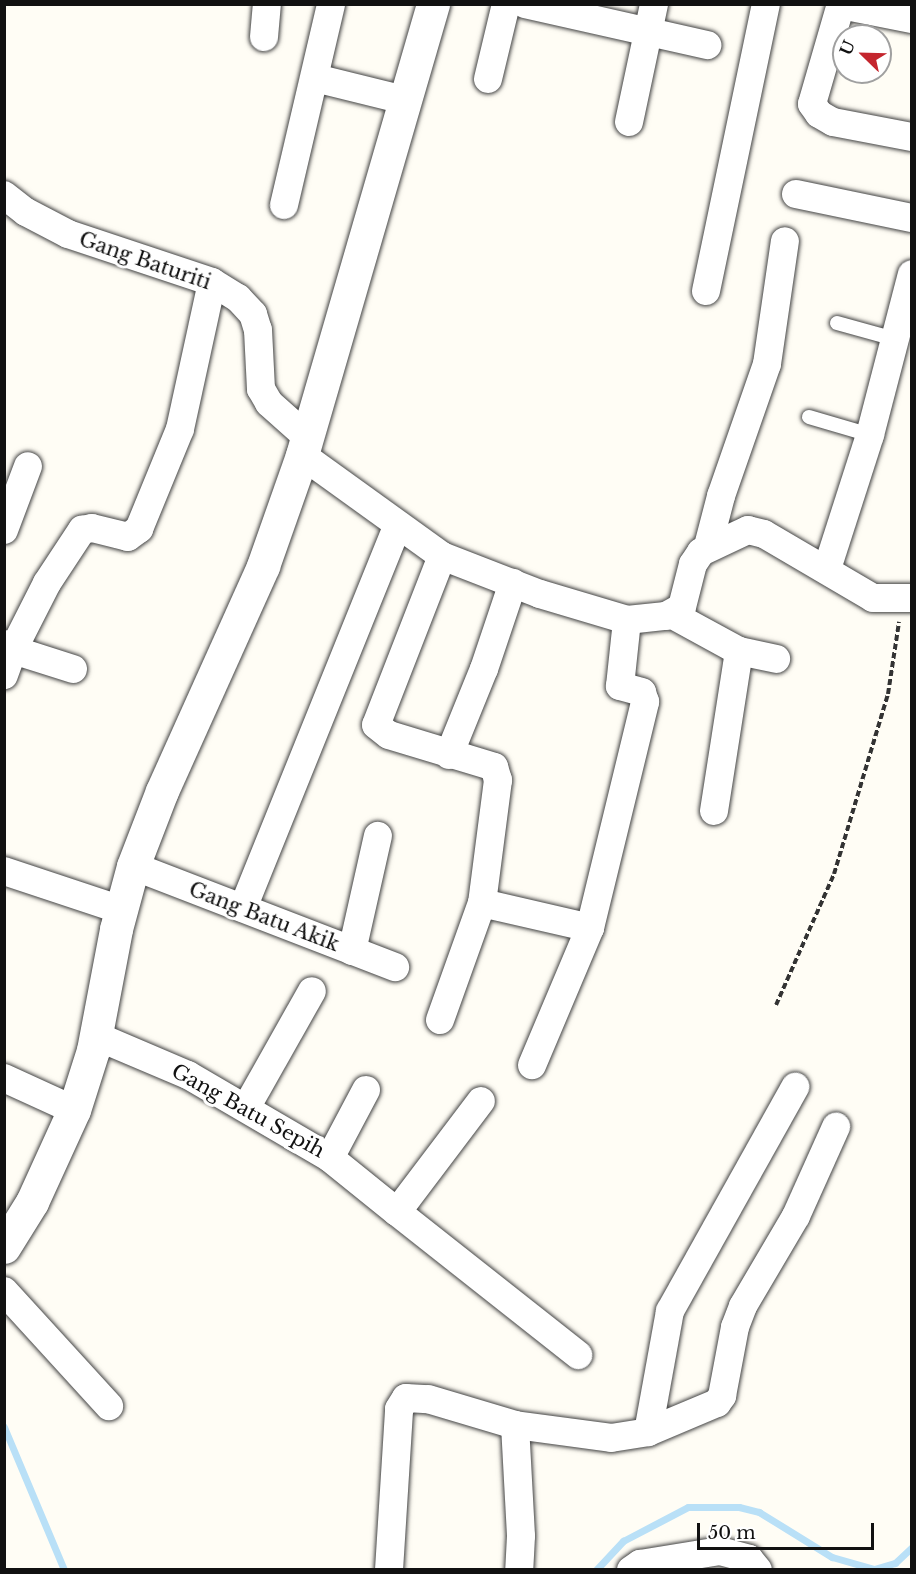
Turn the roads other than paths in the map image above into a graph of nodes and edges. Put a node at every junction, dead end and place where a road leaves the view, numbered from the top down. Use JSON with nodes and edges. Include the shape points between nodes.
{"nodes":[{"id":1,"x":267,"y":4,"type":"edge"},
{"id":2,"x":331,"y":4,"type":"edge"},
{"id":3,"x":433,"y":4,"type":"edge"},
{"id":4,"x":506,"y":4,"type":"edge"},
{"id":5,"x":525,"y":4,"type":"edge"},
{"id":6,"x":766,"y":4,"type":"edge"},
{"id":7,"x":841,"y":5,"type":"edge"},
{"id":8,"x":651,"y":17,"type":"edge"},
{"id":9,"x":912,"y":19,"type":"edge"},
{"id":10,"x":264,"y":37,"type":"dead end"},
{"id":11,"x":707,"y":45,"type":"dead end"},
{"id":12,"x":315,"y":78,"type":"junction"},
{"id":13,"x":488,"y":79,"type":"dead end"},
{"id":14,"x":404,"y":100,"type":"junction"},
{"id":15,"x":629,"y":122,"type":"dead end"},
{"id":16,"x":912,"y":137,"type":"edge"},
{"id":17,"x":796,"y":194,"type":"dead end"},
{"id":18,"x":4,"y":195,"type":"edge"},
{"id":19,"x":284,"y":205,"type":"dead end"},
{"id":20,"x":912,"y":219,"type":"edge"},
{"id":21,"x":785,"y":241,"type":"dead end"},
{"id":22,"x":912,"y":274,"type":"edge"},
{"id":23,"x":212,"y":282,"type":"junction"},
{"id":24,"x":706,"y":291,"type":"dead end"},
{"id":25,"x":837,"y":323,"type":"dead end"},
{"id":26,"x":895,"y":339,"type":"junction"},
{"id":27,"x":809,"y":417,"type":"dead end"},
{"id":28,"x":870,"y":435,"type":"junction"},
{"id":29,"x":304,"y":446,"type":"junction"},
{"id":30,"x":28,"y":466,"type":"dead end"},
{"id":31,"x":397,"y":526,"type":"junction"},
{"id":32,"x":4,"y":530,"type":"edge"},
{"id":33,"x":708,"y":546,"type":"junction"},
{"id":34,"x":442,"y":556,"type":"junction"},
{"id":35,"x":827,"y":569,"type":"junction"},
{"id":36,"x":513,"y":583,"type":"junction"},
{"id":37,"x":907,"y":599,"type":"edge"},
{"id":38,"x":671,"y":614,"type":"junction"},
{"id":39,"x":627,"y":620,"type":"junction"},
{"id":40,"x":739,"y":651,"type":"junction"},
{"id":41,"x":7,"y":656,"type":"edge"},
{"id":42,"x":776,"y":658,"type":"dead end"},
{"id":43,"x":73,"y":669,"type":"dead end"},
{"id":44,"x":449,"y":754,"type":"junction"},
{"id":45,"x":714,"y":811,"type":"dead end"},
{"id":46,"x":378,"y":836,"type":"dead end"},
{"id":47,"x":133,"y":866,"type":"junction"},
{"id":48,"x":4,"y":871,"type":"edge"},
{"id":49,"x":482,"y":903,"type":"junction"},
{"id":50,"x":243,"y":908,"type":"junction"},
{"id":51,"x":121,"y":910,"type":"junction"},
{"id":52,"x":590,"y":928,"type":"junction"},
{"id":53,"x":352,"y":951,"type":"junction"},
{"id":54,"x":395,"y":967,"type":"dead end"},
{"id":55,"x":312,"y":991,"type":"dead end"},
{"id":56,"x":440,"y":1020,"type":"dead end"},
{"id":57,"x":96,"y":1036,"type":"junction"},
{"id":58,"x":532,"y":1065,"type":"dead end"},
{"id":59,"x":4,"y":1078,"type":"edge"},
{"id":60,"x":795,"y":1087,"type":"dead end"},
{"id":61,"x":366,"y":1090,"type":"dead end"},
{"id":62,"x":481,"y":1101,"type":"dead end"},
{"id":63,"x":246,"y":1108,"type":"junction"},
{"id":64,"x":74,"y":1110,"type":"junction"},
{"id":65,"x":836,"y":1127,"type":"dead end"},
{"id":66,"x":330,"y":1158,"type":"junction"},
{"id":67,"x":397,"y":1212,"type":"junction"},
{"id":68,"x":4,"y":1247,"type":"edge"},
{"id":69,"x":4,"y":1291,"type":"edge"},
{"id":70,"x":578,"y":1355,"type":"dead end"},
{"id":71,"x":109,"y":1406,"type":"dead end"},
{"id":72,"x":515,"y":1425,"type":"junction"},
{"id":73,"x":648,"y":1432,"type":"junction"},
{"id":74,"x":389,"y":1569,"type":"edge"},
{"id":75,"x":519,"y":1569,"type":"edge"},
{"id":76,"x":631,"y":1569,"type":"edge"},
{"id":77,"x":758,"y":1569,"type":"edge"}],
"edges":[{"from":1,"to":10,"type":"street"},
{"from":2,"to":12,"type":"street"},
{"from":3,"to":14,"type":"street"},
{"from":4,"to":13,"type":"street"},
{"from":5,"to":8,"type":"street"},
{"from":6,"to":24,"type":"street"},
{"from":7,"to":9,"type":"street"},
{"from":7,"to":16,"type":"street","via":[[812,104],[832,122]]},
{"from":8,"to":11,"type":"street"},
{"from":8,"to":15,"type":"street"},
{"from":12,"to":14,"type":"street"},
{"from":12,"to":19,"type":"street"},
{"from":14,"to":29,"type":"street"},
{"from":17,"to":20,"type":"street"},
{"from":18,"to":23,"type":"street","name":"Gang Baturiti","via":[[26,212],[68,234]]},
{"from":21,"to":33,"type":"street","via":[[767,364],[721,496]]},
{"from":22,"to":26,"type":"street"},
{"from":23,"to":29,"type":"street","name":"Gang Baturiti","via":[[238,298],[253,314],[258,330],[261,389]]},
{"from":23,"to":41,"type":"street","via":[[185,412],[139,530],[128,537],[93,528],[82,531],[47,583]]},
{"from":25,"to":26,"type":"lane"},
{"from":26,"to":28,"type":"street"},
{"from":27,"to":28,"type":"lane"},
{"from":28,"to":35,"type":"street"},
{"from":29,"to":31,"type":"street","name":"Gang Baturiti"},
{"from":29,"to":47,"type":"street","via":[[263,566],[162,791]]},
{"from":30,"to":32,"type":"street"},
{"from":31,"to":34,"type":"street","name":"Gang Baturiti"},
{"from":31,"to":50,"type":"street"},
{"from":33,"to":35,"type":"street","via":[[752,530]]},
{"from":33,"to":38,"type":"street","via":[[693,564],[682,607]]},
{"from":34,"to":36,"type":"street","name":"Gang Baturiti"},
{"from":34,"to":44,"type":"street","via":[[376,725],[389,735]]},
{"from":35,"to":37,"type":"street","via":[[854,589],[873,597]]},
{"from":36,"to":39,"type":"street","name":"Gang Baturiti"},
{"from":36,"to":44,"type":"street"},
{"from":38,"to":39,"type":"street"},
{"from":38,"to":40,"type":"street"},
{"from":39,"to":52,"type":"street","via":[[620,686],[642,692],[645,702]]},
{"from":40,"to":42,"type":"street"},
{"from":40,"to":45,"type":"street"},
{"from":41,"to":43,"type":"street"},
{"from":44,"to":49,"type":"street","via":[[489,764],[498,780]]},
{"from":46,"to":53,"type":"street"},
{"from":47,"to":50,"type":"street","name":"Gang Batu Akik"},
{"from":47,"to":51,"type":"street"},
{"from":48,"to":51,"type":"street"},
{"from":49,"to":52,"type":"street"},
{"from":49,"to":56,"type":"street"},
{"from":50,"to":53,"type":"street","name":"Gang Batu Akik"},
{"from":51,"to":57,"type":"street"},
{"from":52,"to":58,"type":"street"},
{"from":53,"to":54,"type":"street","name":"Gang Batu Akik"},
{"from":55,"to":63,"type":"street"},
{"from":57,"to":63,"type":"street","name":"Gang Batu Sepih","via":[[188,1075]]},
{"from":57,"to":64,"type":"street"},
{"from":59,"to":64,"type":"street"},
{"from":60,"to":73,"type":"street","via":[[670,1311]]},
{"from":61,"to":66,"type":"street","name":"Gang Batu Sepih"},
{"from":62,"to":67,"type":"street"},
{"from":63,"to":66,"type":"street","name":"Gang Batu Sepih"},
{"from":64,"to":68,"type":"street","via":[[32,1202]]},
{"from":65,"to":73,"type":"street","via":[[796,1216],[743,1306],[735,1328],[723,1396],[710,1408]]},
{"from":66,"to":67,"type":"street"},
{"from":67,"to":70,"type":"street"},
{"from":69,"to":71,"type":"street"},
{"from":72,"to":73,"type":"street","via":[[611,1438]]},
{"from":72,"to":74,"type":"street","via":[[420,1397],[400,1404]]},
{"from":72,"to":75,"type":"street"},
{"from":76,"to":77,"type":"street","via":[[640,1564],[720,1551],[749,1559]]}]}
